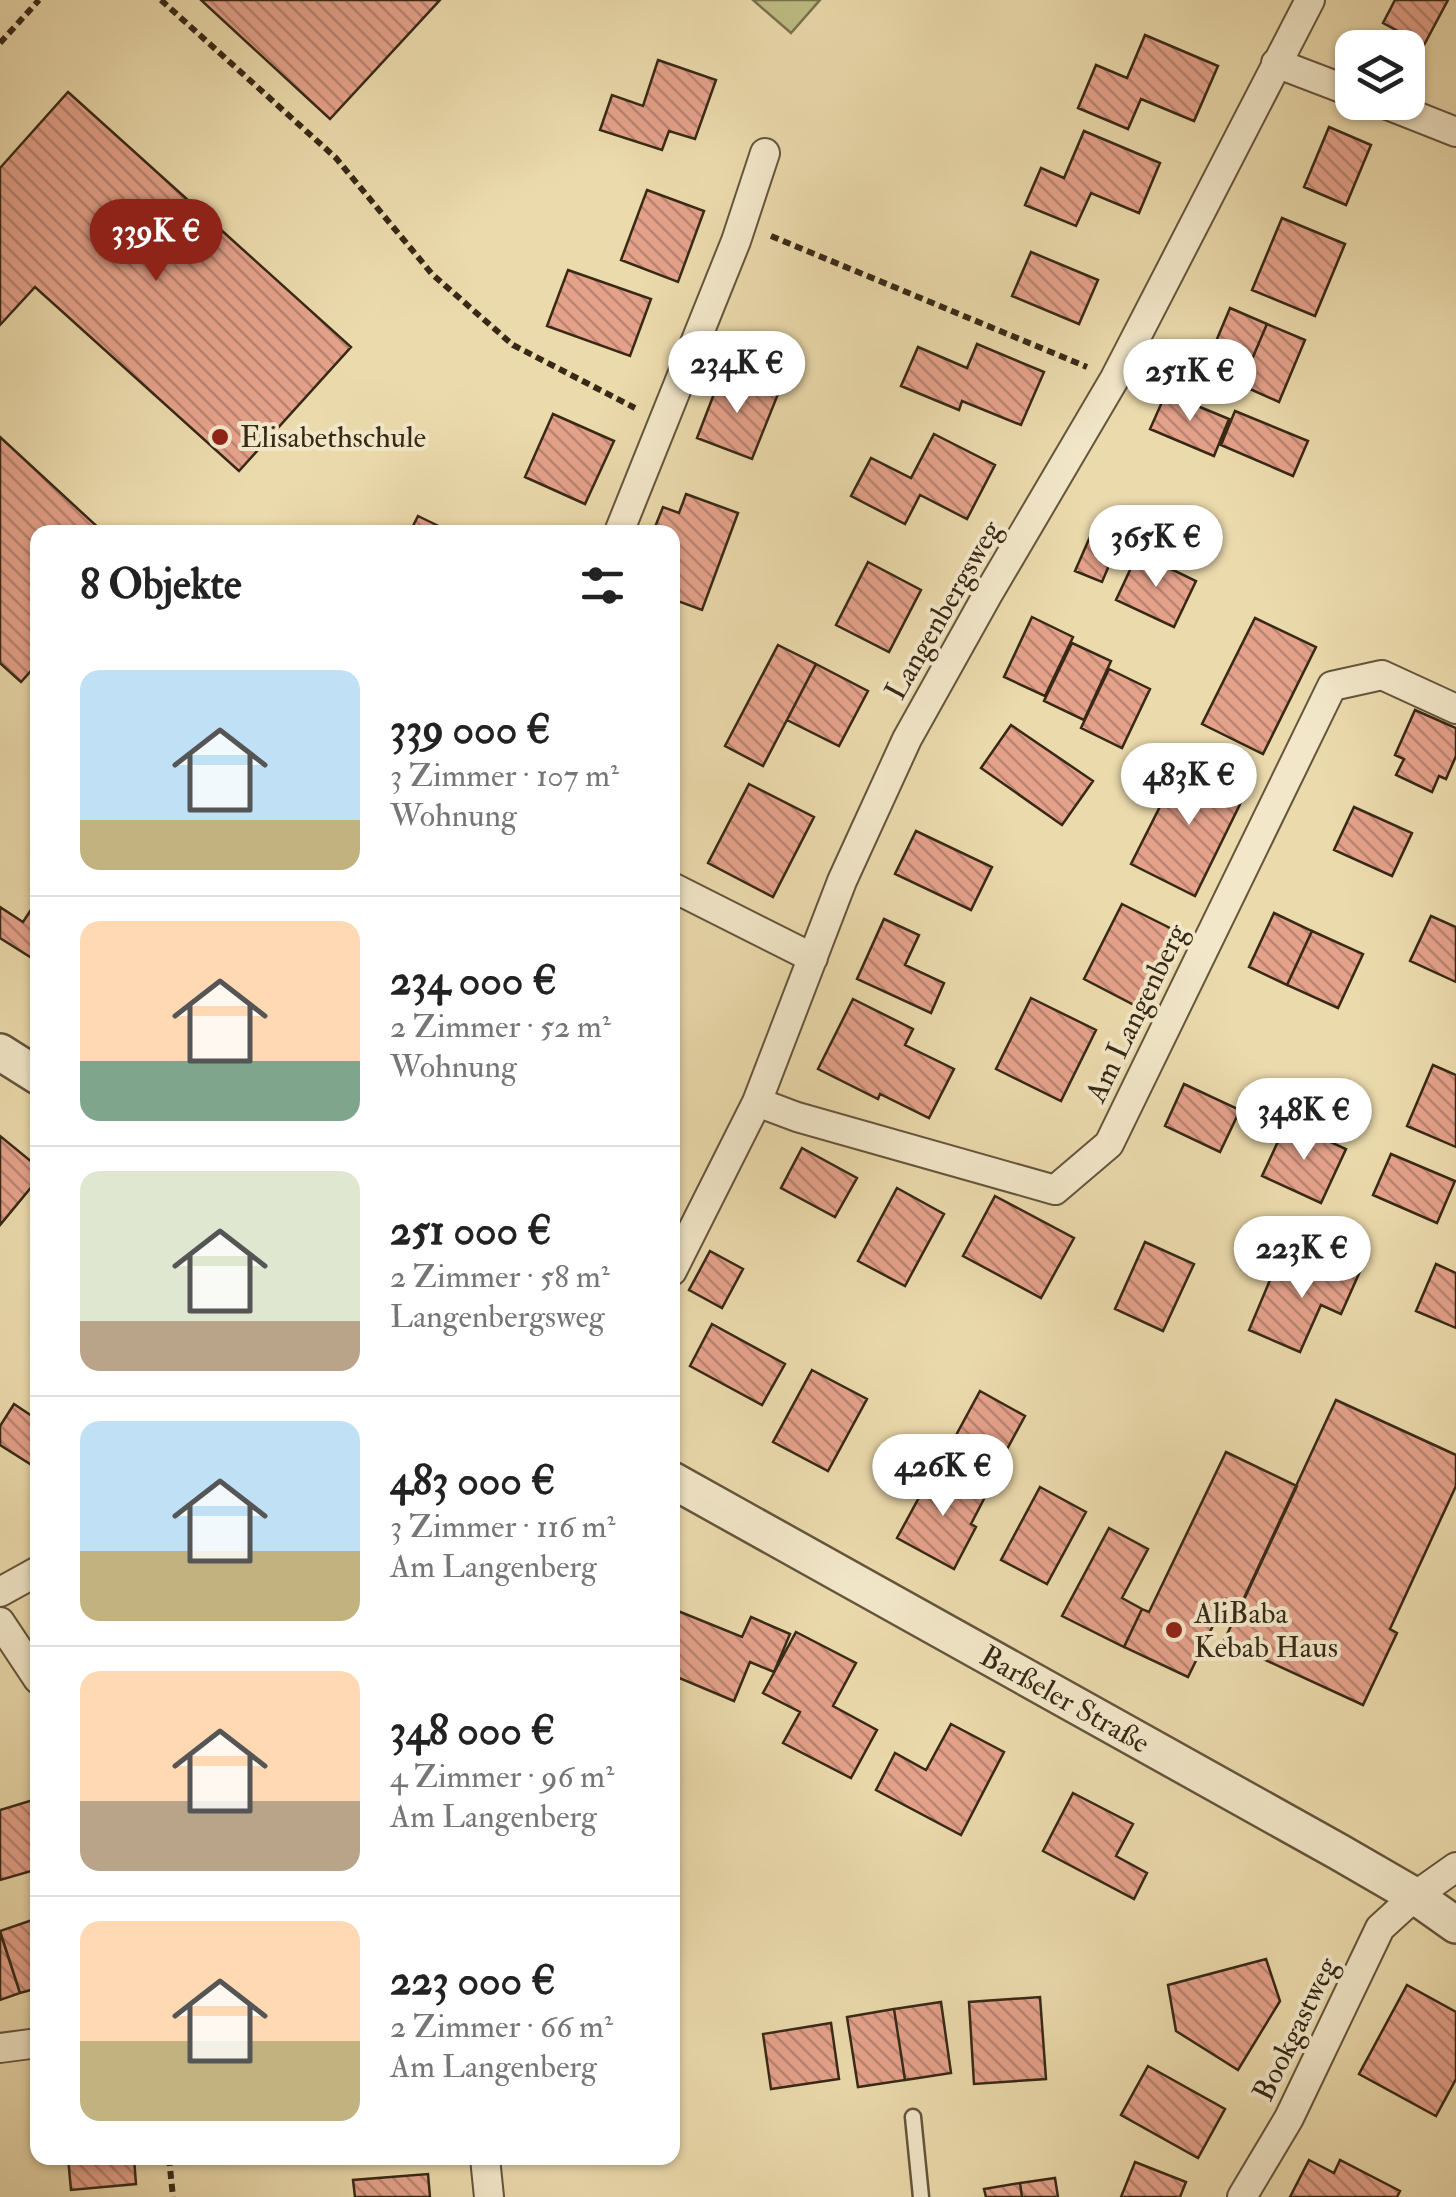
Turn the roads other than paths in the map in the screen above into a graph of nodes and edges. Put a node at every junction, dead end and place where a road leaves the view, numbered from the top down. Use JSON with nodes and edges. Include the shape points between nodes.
{"nodes":[{"id":1,"x":1310,"y":0,"type":"edge"},
{"id":2,"x":1276,"y":63,"type":"junction"},
{"id":3,"x":1335,"y":86,"type":"edge"},
{"id":4,"x":1425,"y":120,"type":"edge"},
{"id":5,"x":1456,"y":132,"type":"edge"},
{"id":6,"x":765,"y":154,"type":"dead end"},
{"id":7,"x":622,"y":525,"type":"edge"},
{"id":8,"x":1456,"y":710,"type":"edge"},
{"id":9,"x":680,"y":891,"type":"edge"},
{"id":10,"x":812,"y":958,"type":"junction"},
{"id":11,"x":0,"y":1052,"type":"edge"},
{"id":12,"x":30,"y":1071,"type":"edge"},
{"id":13,"x":757,"y":1102,"type":"junction"},
{"id":14,"x":680,"y":1255,"type":"edge"},
{"id":15,"x":680,"y":1484,"type":"edge"},
{"id":16,"x":30,"y":1575,"type":"edge"},
{"id":17,"x":0,"y":1592,"type":"edge"},
{"id":18,"x":0,"y":1622,"type":"edge"},
{"id":19,"x":30,"y":1667,"type":"edge"},
{"id":20,"x":1456,"y":1867,"type":"edge"},
{"id":21,"x":1414,"y":1896,"type":"junction"},
{"id":22,"x":1456,"y":1925,"type":"edge"},
{"id":23,"x":30,"y":2044,"type":"edge"},
{"id":24,"x":0,"y":2048,"type":"edge"},
{"id":25,"x":913,"y":2118,"type":"dead end"},
{"id":26,"x":486,"y":2165,"type":"edge"},
{"id":27,"x":489,"y":2197,"type":"edge"},
{"id":28,"x":922,"y":2197,"type":"edge"},
{"id":29,"x":1242,"y":2197,"type":"edge"}],
"edges":[{"from":1,"to":2,"type":"street","name":"Langenbergsweg"},
{"from":2,"to":3,"type":"street"},
{"from":2,"to":10,"type":"street","name":"Langenbergsweg","via":[[1115,378],[907,739]]},
{"from":4,"to":5,"type":"street"},
{"from":6,"to":7,"type":"street"},
{"from":8,"to":13,"type":"street","name":"Am Langenberg","via":[[1382,675],[1332,686],[1109,1144],[1056,1190]]},
{"from":9,"to":10,"type":"street"},
{"from":10,"to":13,"type":"street","name":"Langenbergsweg"},
{"from":11,"to":12,"type":"street"},
{"from":13,"to":14,"type":"street","name":"Langenbergsweg"},
{"from":15,"to":21,"type":"street","name":"Barßeler Straße"},
{"from":16,"to":17,"type":"street"},
{"from":18,"to":19,"type":"street"},
{"from":20,"to":21,"type":"street","name":"Bookgastweg"},
{"from":21,"to":22,"type":"street","name":"Barßeler Straße"},
{"from":21,"to":29,"type":"street","name":"Bookgastweg","via":[[1380,1928],[1289,2118]]},
{"from":23,"to":24,"type":"street"},
{"from":25,"to":28,"type":"lane"},
{"from":26,"to":27,"type":"street"}]}
